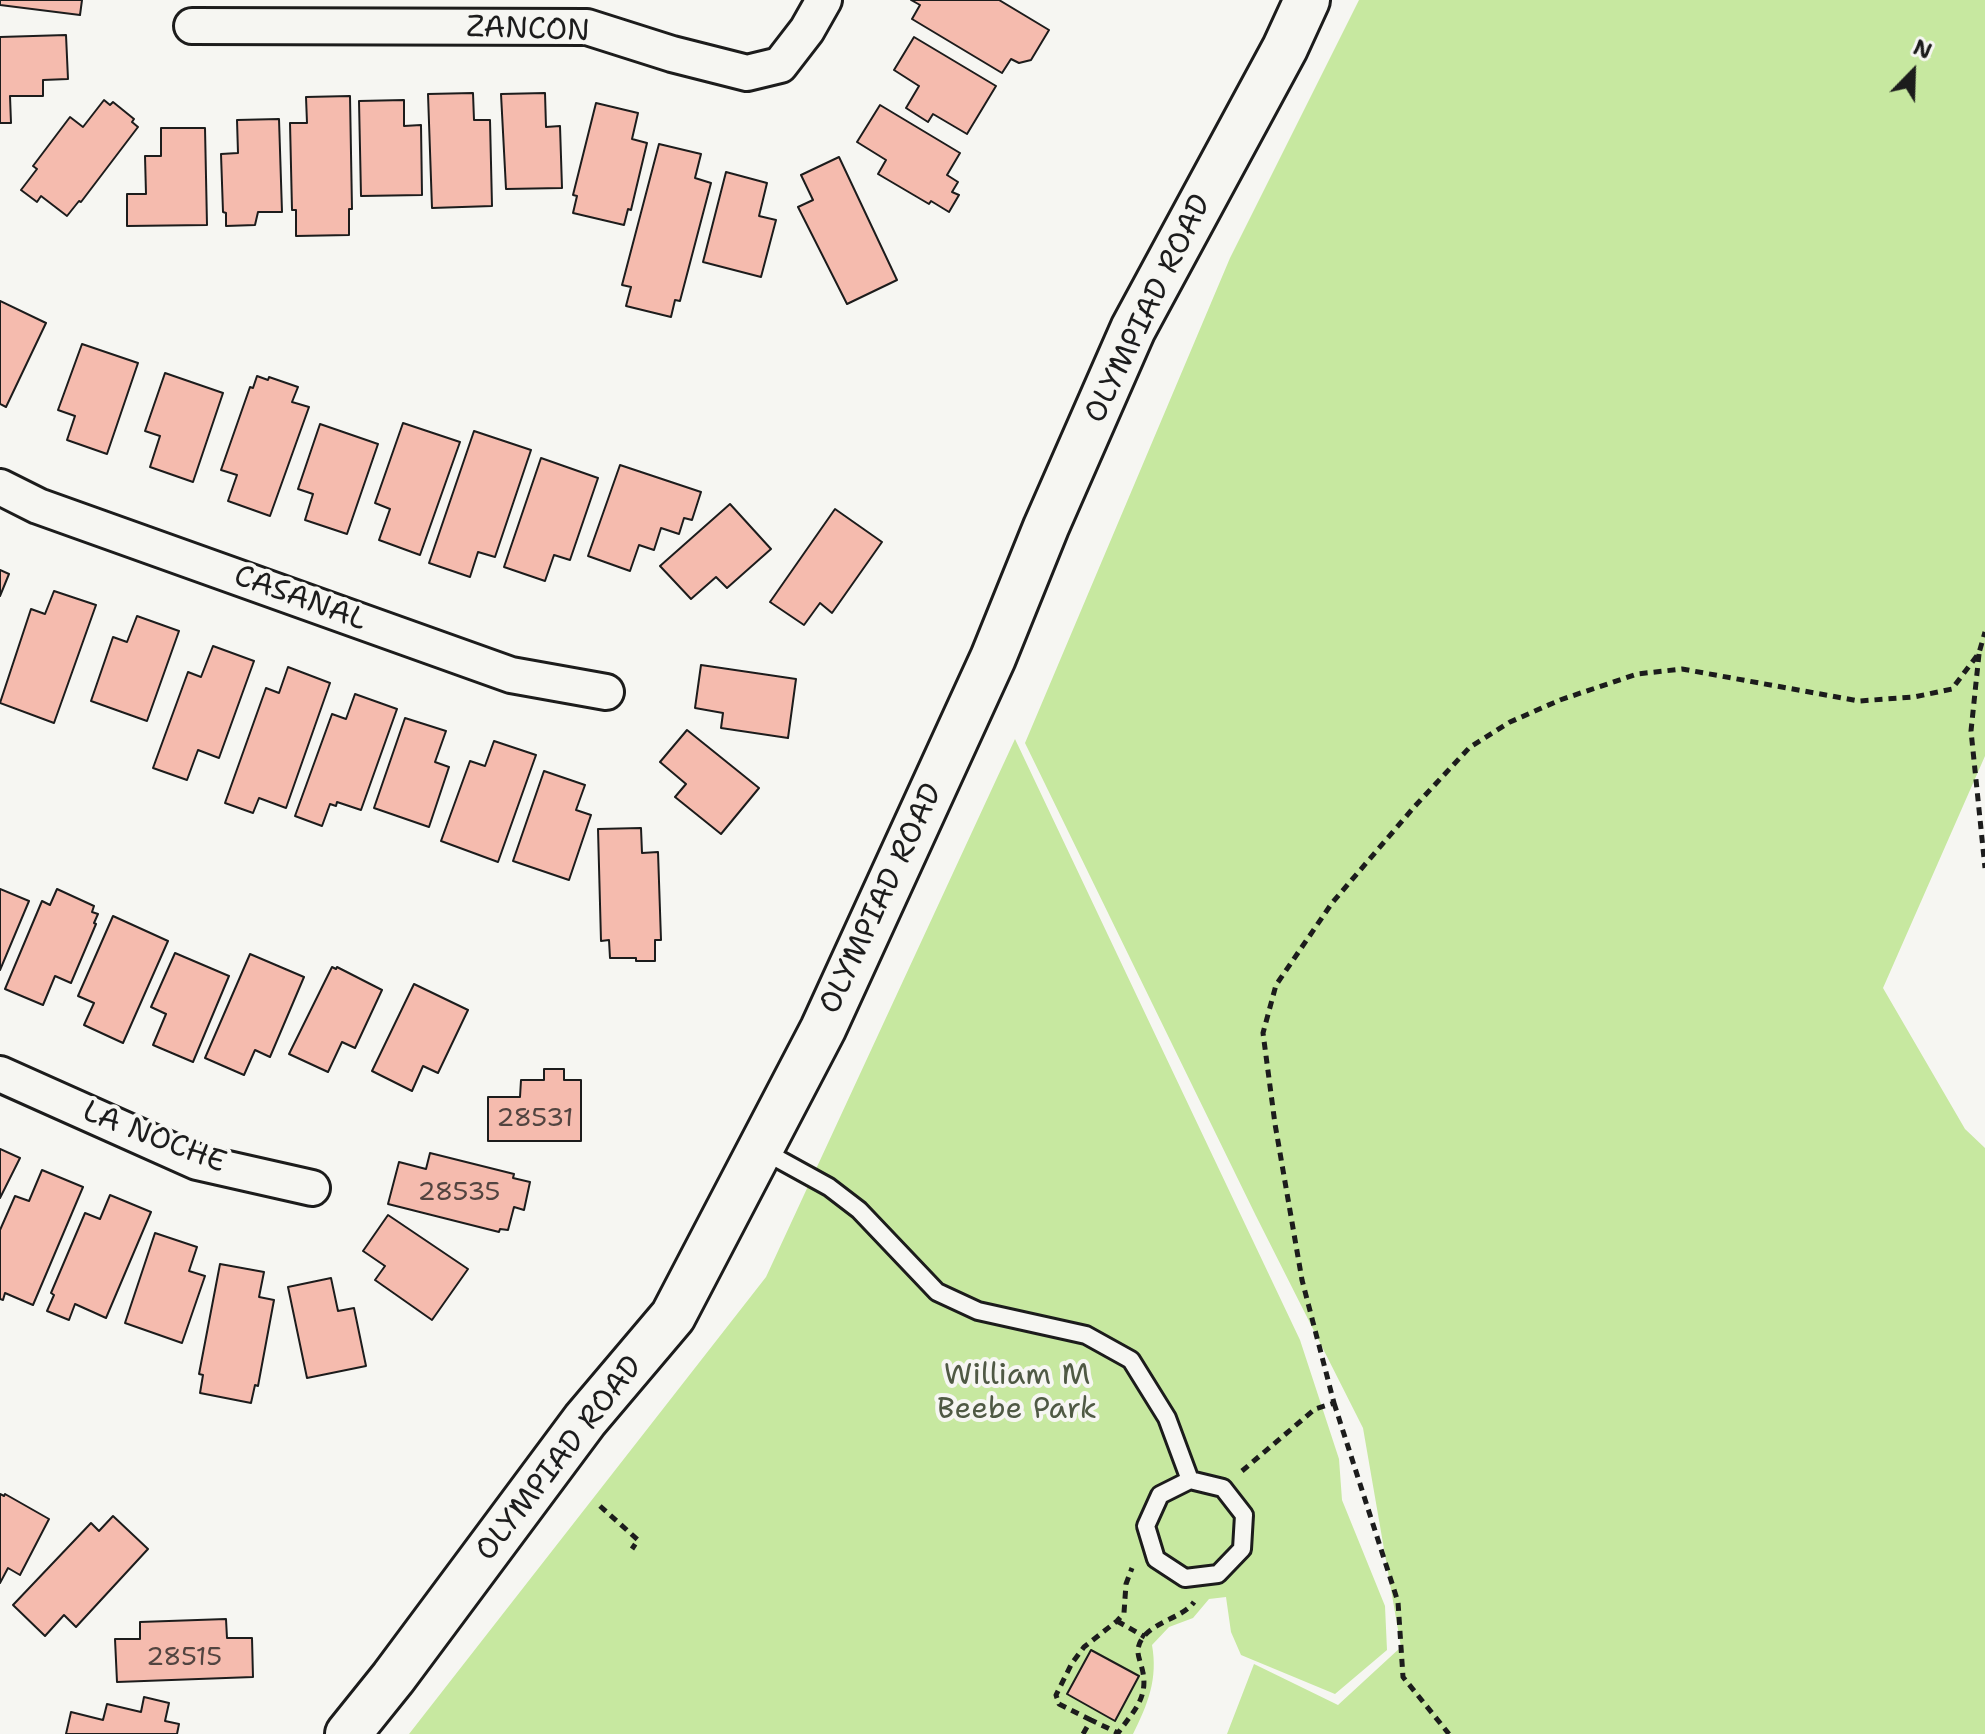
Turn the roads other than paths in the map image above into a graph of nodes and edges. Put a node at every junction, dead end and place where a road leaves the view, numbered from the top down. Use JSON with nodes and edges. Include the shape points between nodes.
{"nodes":[{"id":1,"x":824,"y":0,"type":"edge"},
{"id":2,"x":1307,"y":0,"type":"edge"},
{"id":3,"x":192,"y":26,"type":"dead end"},
{"id":4,"x":0,"y":487,"type":"edge"},
{"id":5,"x":606,"y":692,"type":"dead end"},
{"id":6,"x":0,"y":1074,"type":"edge"},
{"id":7,"x":759,"y":1148,"type":"junction"},
{"id":8,"x":312,"y":1188,"type":"dead end"},
{"id":9,"x":1190,"y":1480,"type":"junction"},
{"id":10,"x":348,"y":1734,"type":"edge"}],
"edges":[{"from":1,"to":3,"type":"street","name":"ZANCON","via":[[780,65],[747,73],[587,27]]},
{"from":2,"to":7,"type":"main road","name":"OLYMPIAD ROAD","via":[[1133,329],[993,658],[823,1029]]},
{"from":4,"to":5,"type":"street","name":"CASANAL","via":[[38,506],[511,675]]},
{"from":6,"to":8,"type":"street","name":"LA NOCHE","via":[[197,1162]]},
{"from":7,"to":9,"type":"lane","via":[[859,1210],[937,1292],[978,1311],[1086,1335],[1131,1360],[1167,1418]]},
{"from":7,"to":10,"type":"main road","name":"OLYMPIAD ROAD","via":[[673,1316],[585,1420]]},
{"from":9,"to":9,"type":"lane","via":[[1160,1495],[1146,1526],[1156,1559],[1185,1578],[1218,1574],[1242,1549],[1244,1515],[1223,1488]]}]}
